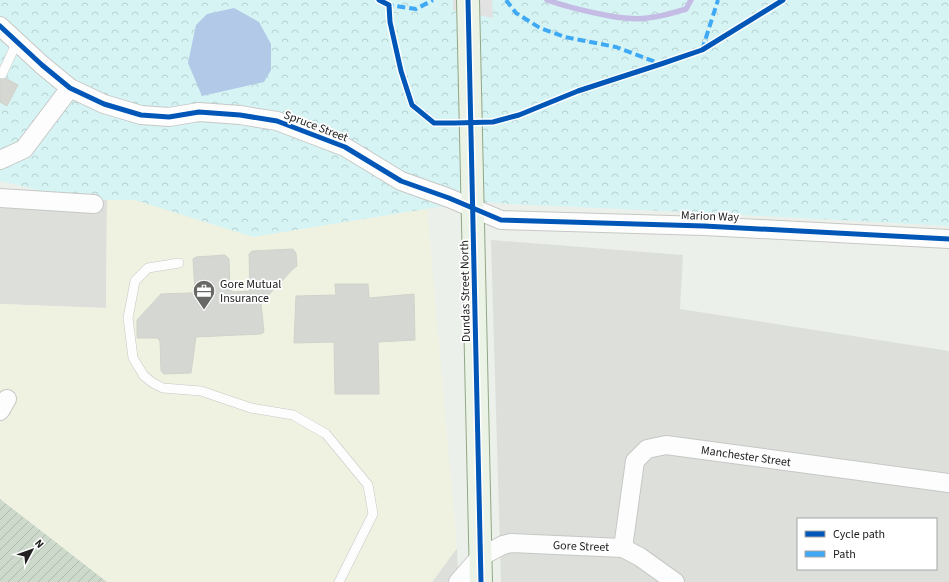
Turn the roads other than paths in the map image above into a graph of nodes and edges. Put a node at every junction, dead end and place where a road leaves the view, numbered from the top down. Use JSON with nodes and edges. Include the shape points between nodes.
{"nodes":[{"id":1,"x":468,"y":6,"type":"edge"},
{"id":2,"x":0,"y":26,"type":"edge"},
{"id":3,"x":17,"y":42,"type":"junction"},
{"id":4,"x":2,"y":74,"type":"dead end"},
{"id":5,"x":70,"y":88,"type":"junction"},
{"id":6,"x":0,"y":160,"type":"edge"},
{"id":7,"x":0,"y":198,"type":"edge"},
{"id":8,"x":94,"y":204,"type":"dead end"},
{"id":9,"x":473,"y":208,"type":"junction"},
{"id":10,"x":949,"y":239,"type":"edge"},
{"id":11,"x":180,"y":263,"type":"dead end"},
{"id":12,"x":949,"y":484,"type":"edge"},
{"id":13,"x":623,"y":548,"type":"junction"},
{"id":14,"x":480,"y":557,"type":"junction"},
{"id":15,"x":340,"y":582,"type":"edge"},
{"id":16,"x":458,"y":582,"type":"edge"},
{"id":17,"x":481,"y":582,"type":"edge"},
{"id":18,"x":675,"y":582,"type":"edge"}],
"edges":[{"from":1,"to":9,"type":"main road","name":"Dundas Street North"},
{"from":2,"to":3,"type":"street","name":"Spruce Street"},
{"from":3,"to":4,"type":"lane"},
{"from":3,"to":5,"type":"street","name":"Spruce Street"},
{"from":5,"to":6,"type":"street","via":[[24,149]]},
{"from":5,"to":9,"type":"street","name":"Spruce Street","via":[[104,104],[141,115],[169,116],[199,112],[277,121],[345,147],[400,181]]},
{"from":7,"to":8,"type":"street"},
{"from":9,"to":10,"type":"street","name":"Marion Way","via":[[501,220],[704,226]]},
{"from":9,"to":14,"type":"main road","name":"Dundas Street North"},
{"from":11,"to":15,"type":"lane","via":[[148,268],[135,281],[128,318],[133,358],[144,376],[163,388],[201,391],[251,408],[292,415],[326,434],[368,485],[372,514]]},
{"from":12,"to":13,"type":"street","name":"Manchester Street","via":[[666,445],[647,449],[635,461]]},
{"from":13,"to":14,"type":"street","name":"Gore Street","via":[[511,543]]},
{"from":13,"to":18,"type":"street","name":"Gore Street"},
{"from":14,"to":16,"type":"street"},
{"from":14,"to":17,"type":"main road","name":"Dundas Street North"}]}
